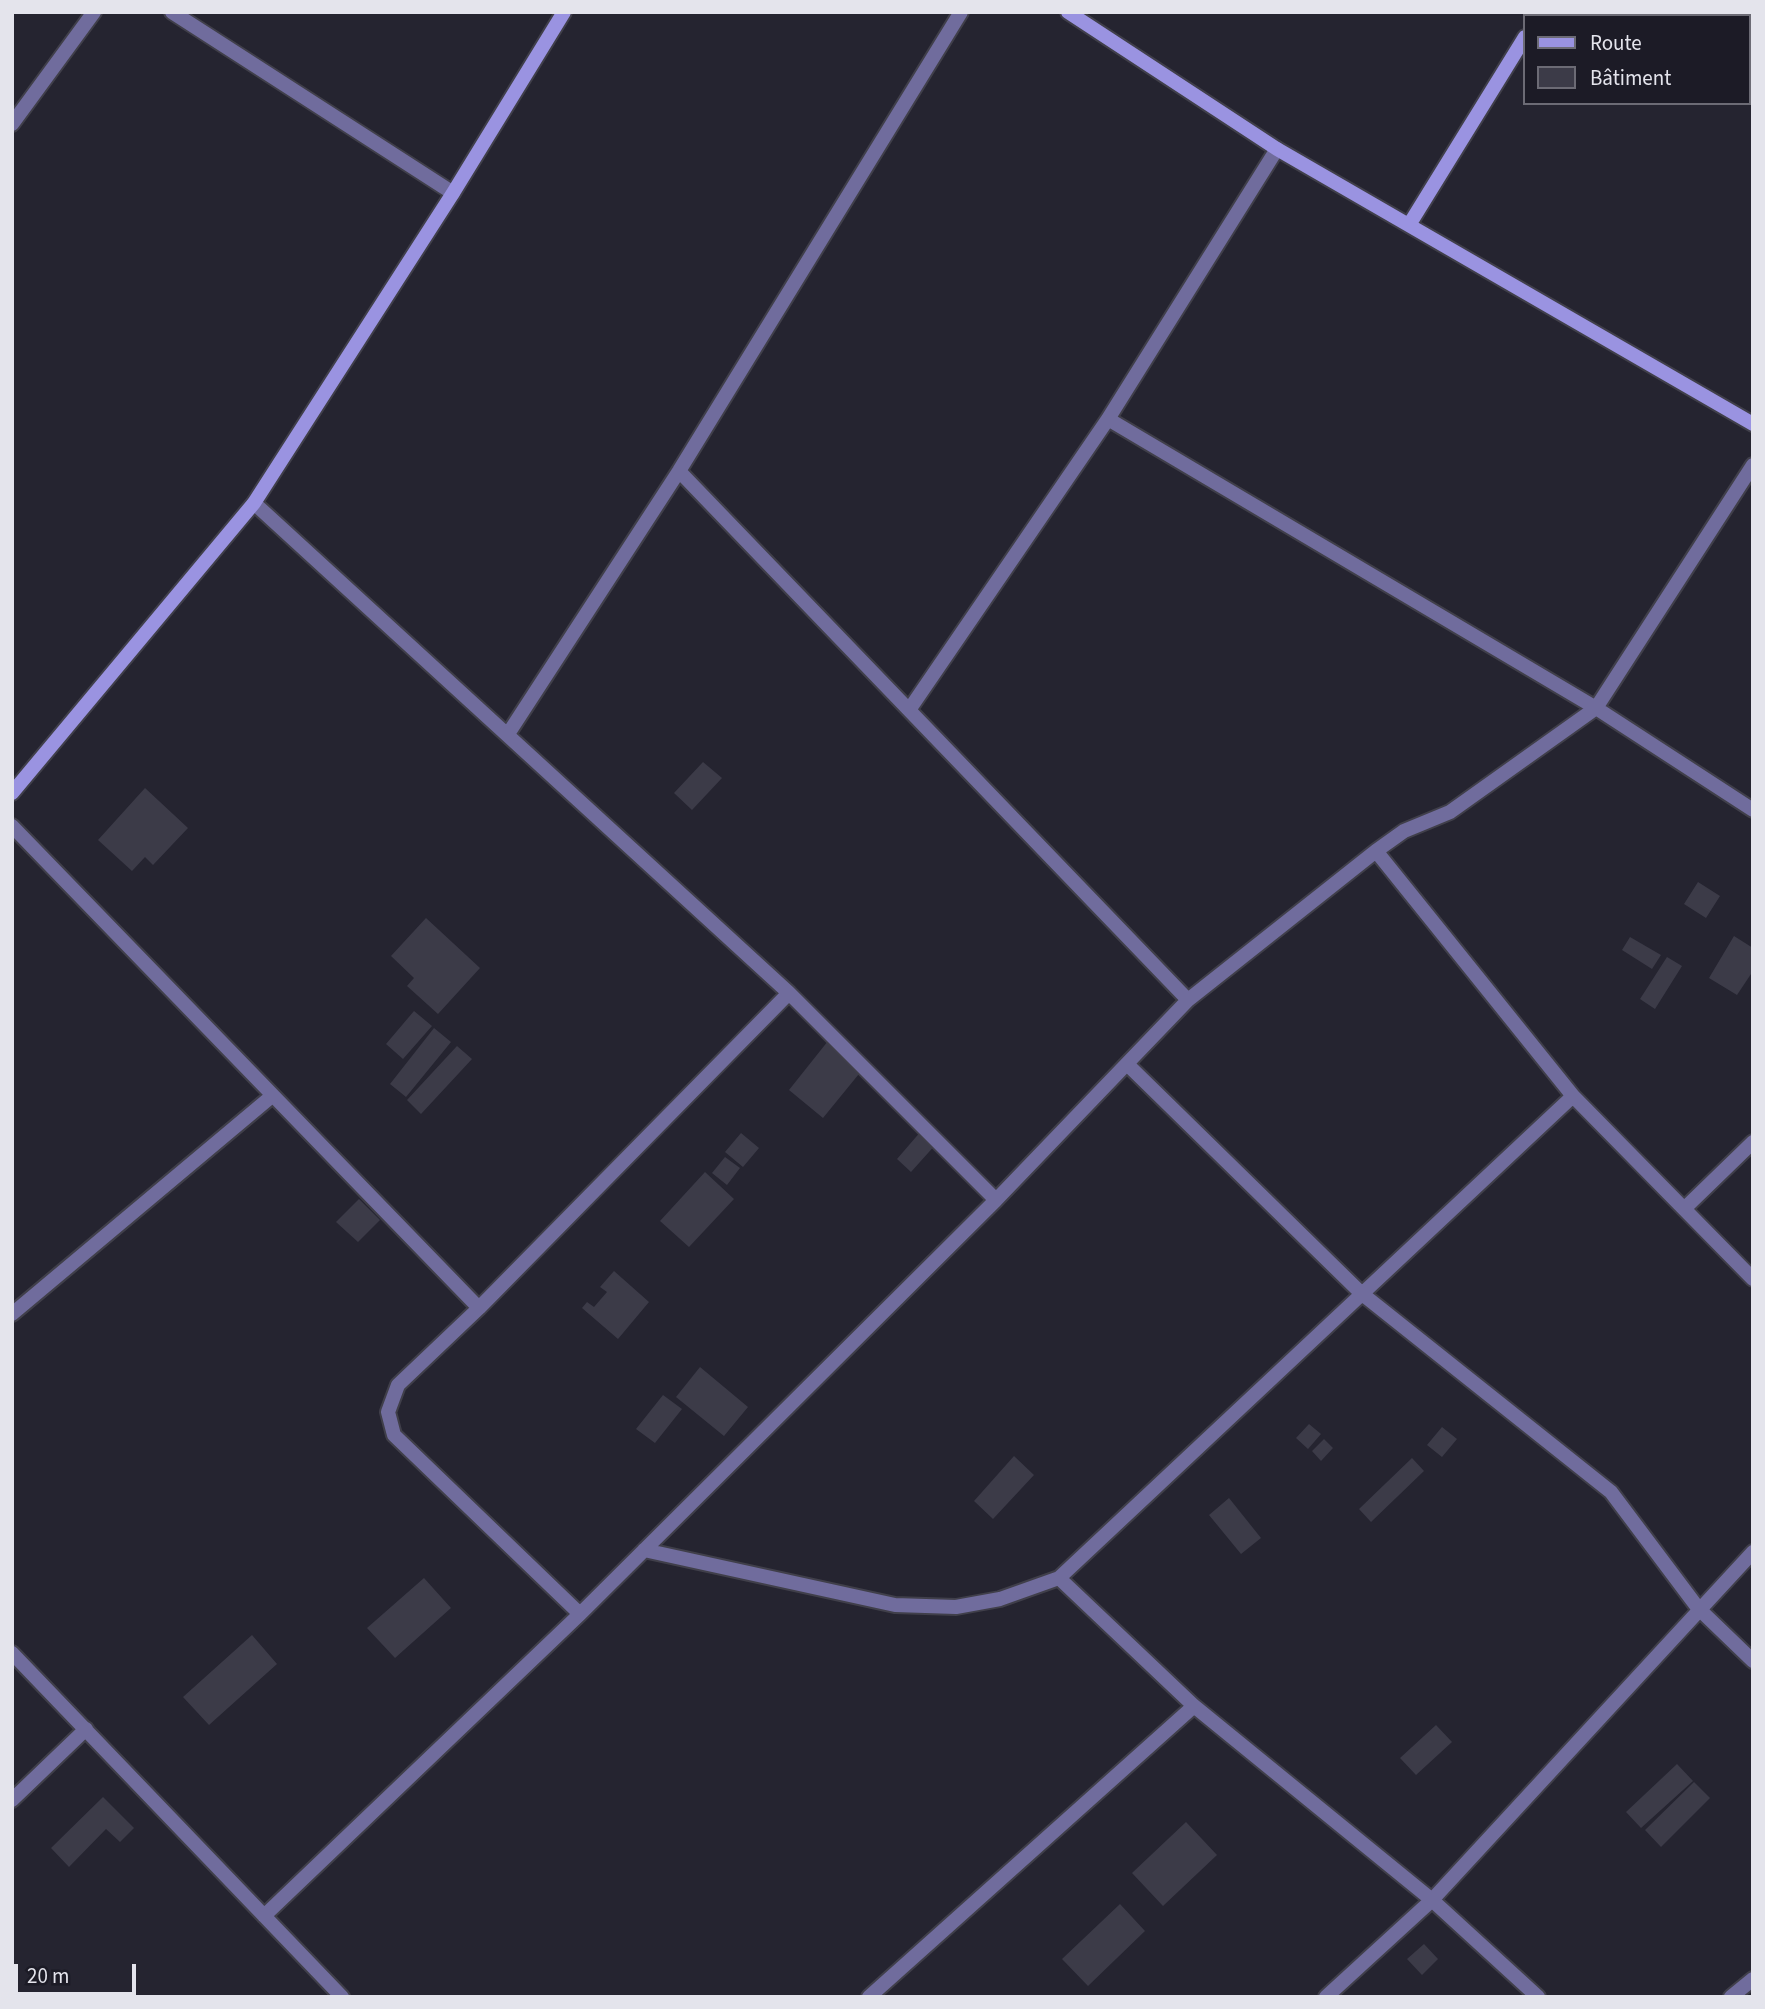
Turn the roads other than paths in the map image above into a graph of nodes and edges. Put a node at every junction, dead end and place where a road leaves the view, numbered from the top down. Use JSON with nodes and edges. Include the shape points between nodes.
{"nodes":[{"id":1,"x":94,"y":12,"type":"edge"},
{"id":2,"x":172,"y":12,"type":"edge"},
{"id":3,"x":564,"y":12,"type":"edge"},
{"id":4,"x":961,"y":12,"type":"edge"},
{"id":5,"x":1068,"y":12,"type":"edge"},
{"id":6,"x":1524,"y":39,"type":"edge"},
{"id":7,"x":12,"y":124,"type":"edge"},
{"id":8,"x":1277,"y":149,"type":"junction"},
{"id":9,"x":453,"y":193,"type":"junction"},
{"id":10,"x":1409,"y":225,"type":"junction"},
{"id":11,"x":1108,"y":419,"type":"junction"},
{"id":12,"x":1753,"y":424,"type":"edge"},
{"id":13,"x":1753,"y":465,"type":"edge"},
{"id":14,"x":679,"y":471,"type":"junction"},
{"id":15,"x":254,"y":503,"type":"junction"},
{"id":16,"x":1596,"y":708,"type":"junction"},
{"id":17,"x":909,"y":710,"type":"junction"},
{"id":18,"x":508,"y":734,"type":"junction"},
{"id":19,"x":12,"y":793,"type":"edge"},
{"id":20,"x":1753,"y":810,"type":"edge"},
{"id":21,"x":12,"y":826,"type":"edge"},
{"id":22,"x":1376,"y":851,"type":"junction"},
{"id":23,"x":789,"y":993,"type":"junction"},
{"id":24,"x":1188,"y":1000,"type":"junction"},
{"id":25,"x":1128,"y":1065,"type":"junction"},
{"id":26,"x":272,"y":1096,"type":"junction"},
{"id":27,"x":1573,"y":1096,"type":"junction"},
{"id":28,"x":1753,"y":1142,"type":"edge"},
{"id":29,"x":996,"y":1200,"type":"junction"},
{"id":30,"x":1686,"y":1207,"type":"junction"},
{"id":31,"x":1753,"y":1279,"type":"edge"},
{"id":32,"x":1361,"y":1293,"type":"junction"},
{"id":33,"x":478,"y":1308,"type":"junction"},
{"id":34,"x":12,"y":1314,"type":"edge"},
{"id":35,"x":644,"y":1550,"type":"junction"},
{"id":36,"x":1753,"y":1552,"type":"edge"},
{"id":37,"x":1059,"y":1577,"type":"junction"},
{"id":38,"x":1698,"y":1608,"type":"junction"},
{"id":39,"x":580,"y":1614,"type":"junction"},
{"id":40,"x":12,"y":1653,"type":"edge"},
{"id":41,"x":1753,"y":1661,"type":"edge"},
{"id":42,"x":1194,"y":1706,"type":"junction"},
{"id":43,"x":86,"y":1729,"type":"junction"},
{"id":44,"x":12,"y":1800,"type":"edge"},
{"id":45,"x":1432,"y":1900,"type":"junction"},
{"id":46,"x":264,"y":1916,"type":"junction"},
{"id":47,"x":1753,"y":1979,"type":"edge"},
{"id":48,"x":342,"y":1997,"type":"edge"},
{"id":49,"x":869,"y":1997,"type":"edge"},
{"id":50,"x":1326,"y":1997,"type":"edge"},
{"id":51,"x":1538,"y":1997,"type":"edge"},
{"id":52,"x":1731,"y":1997,"type":"edge"}],
"edges":[{"from":1,"to":7,"type":"street"},
{"from":2,"to":9,"type":"street"},
{"from":3,"to":9,"type":"street"},
{"from":4,"to":14,"type":"street"},
{"from":5,"to":8,"type":"street"},
{"from":6,"to":10,"type":"street"},
{"from":8,"to":10,"type":"street"},
{"from":8,"to":11,"type":"street"},
{"from":9,"to":15,"type":"street"},
{"from":10,"to":12,"type":"street"},
{"from":11,"to":16,"type":"street"},
{"from":11,"to":17,"type":"street"},
{"from":13,"to":16,"type":"street"},
{"from":14,"to":17,"type":"street"},
{"from":14,"to":18,"type":"street"},
{"from":15,"to":18,"type":"street"},
{"from":15,"to":19,"type":"street"},
{"from":16,"to":20,"type":"street"},
{"from":16,"to":22,"type":"street","via":[[1450,812],[1404,831]]},
{"from":17,"to":24,"type":"street"},
{"from":18,"to":23,"type":"street"},
{"from":21,"to":26,"type":"street"},
{"from":22,"to":24,"type":"street"},
{"from":22,"to":27,"type":"street"},
{"from":23,"to":29,"type":"street"},
{"from":23,"to":33,"type":"street"},
{"from":24,"to":25,"type":"street"},
{"from":25,"to":29,"type":"street"},
{"from":25,"to":32,"type":"street"},
{"from":26,"to":33,"type":"street"},
{"from":26,"to":34,"type":"street"},
{"from":27,"to":30,"type":"street"},
{"from":27,"to":32,"type":"street"},
{"from":28,"to":30,"type":"street"},
{"from":29,"to":35,"type":"street"},
{"from":30,"to":31,"type":"street"},
{"from":32,"to":37,"type":"street"},
{"from":32,"to":38,"type":"street","via":[[1611,1492]]},
{"from":33,"to":39,"type":"street","via":[[398,1385],[388,1412],[394,1435]]},
{"from":35,"to":37,"type":"street","via":[[895,1605],[956,1607],[1000,1599]]},
{"from":35,"to":39,"type":"street"},
{"from":36,"to":38,"type":"street"},
{"from":37,"to":42,"type":"street"},
{"from":38,"to":41,"type":"street"},
{"from":38,"to":45,"type":"street"},
{"from":39,"to":46,"type":"street"},
{"from":40,"to":43,"type":"street"},
{"from":42,"to":45,"type":"street"},
{"from":42,"to":49,"type":"street"},
{"from":43,"to":44,"type":"street"},
{"from":43,"to":46,"type":"street"},
{"from":45,"to":50,"type":"street"},
{"from":45,"to":51,"type":"street"},
{"from":46,"to":48,"type":"street"},
{"from":47,"to":52,"type":"street"}]}
